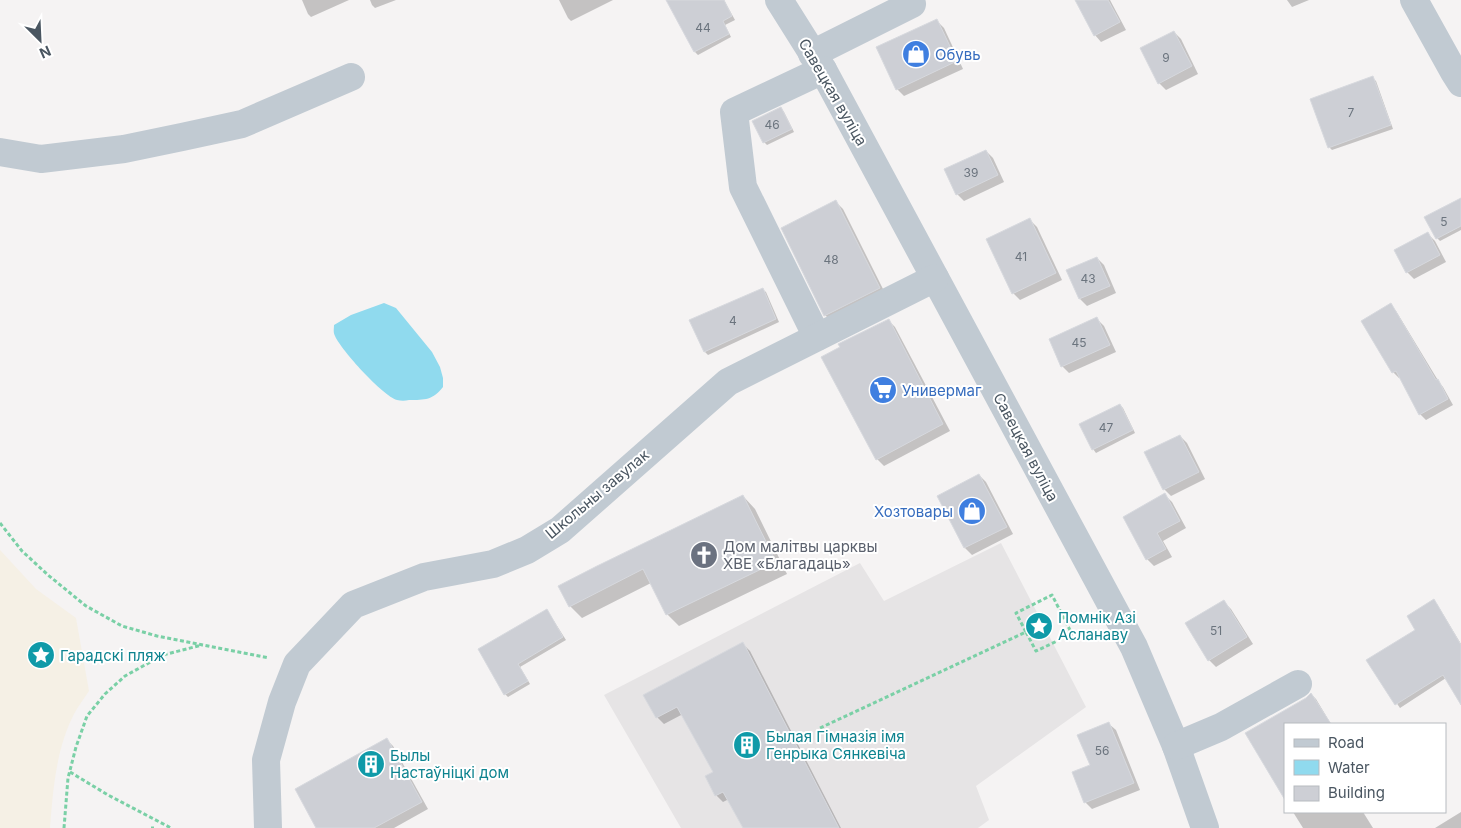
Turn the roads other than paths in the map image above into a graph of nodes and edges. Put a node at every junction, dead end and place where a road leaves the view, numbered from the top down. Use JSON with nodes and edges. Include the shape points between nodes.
{"nodes":[{"id":1,"x":779,"y":0,"type":"edge"},
{"id":2,"x":1414,"y":0,"type":"edge"},
{"id":3,"x":912,"y":4,"type":"dead end"},
{"id":4,"x":818,"y":62,"type":"junction"},
{"id":5,"x":352,"y":77,"type":"dead end"},
{"id":6,"x":1461,"y":83,"type":"edge"},
{"id":7,"x":0,"y":152,"type":"edge"},
{"id":8,"x":934,"y":278,"type":"junction"},
{"id":9,"x":817,"y":337,"type":"junction"},
{"id":10,"x":1298,"y":684,"type":"dead end"},
{"id":11,"x":1176,"y":746,"type":"junction"},
{"id":12,"x":268,"y":828,"type":"edge"},
{"id":13,"x":1204,"y":828,"type":"edge"}],
"edges":[{"from":1,"to":4,"type":"street","name":"Савецкая вуліца"},
{"from":2,"to":6,"type":"street"},
{"from":3,"to":4,"type":"street"},
{"from":4,"to":8,"type":"street","name":"Савецкая вуліца"},
{"from":4,"to":9,"type":"street","via":[[734,112],[743,187]]},
{"from":5,"to":7,"type":"street","via":[[242,124],[182,137],[124,149],[41,159]]},
{"from":8,"to":9,"type":"street","name":"Школьны завулак"},
{"from":8,"to":11,"type":"street","name":"Савецкая вуліца","via":[[1134,647]]},
{"from":9,"to":12,"type":"street","name":"Школьны завулак","via":[[728,382],[560,530],[528,550],[493,564],[424,577],[353,605],[297,664],[282,702],[266,760]]},
{"from":10,"to":11,"type":"street","via":[[1221,727]]},
{"from":11,"to":13,"type":"street","name":"Савецкая вуліца"}]}
